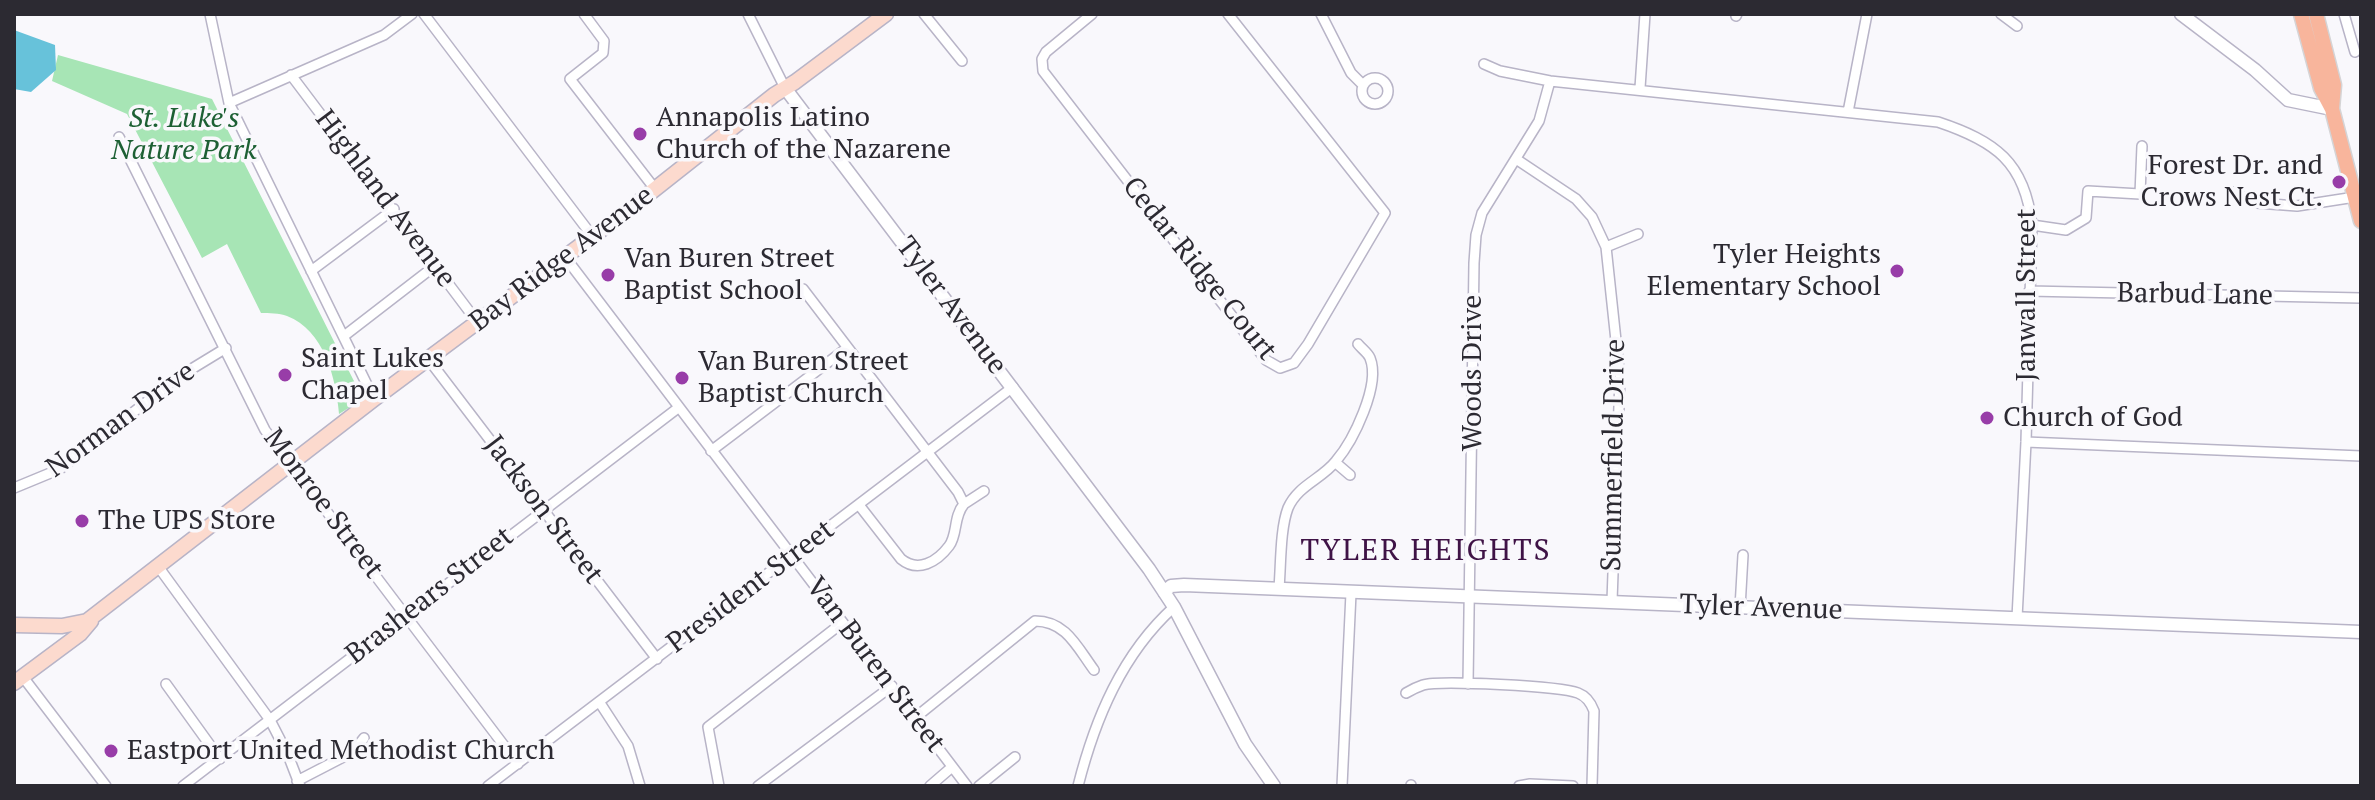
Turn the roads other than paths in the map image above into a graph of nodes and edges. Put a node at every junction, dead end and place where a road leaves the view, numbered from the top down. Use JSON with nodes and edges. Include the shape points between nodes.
{"nodes":[{"id":1,"x":210,"y":14,"type":"edge"},
{"id":2,"x":412,"y":14,"type":"edge"},
{"id":3,"x":424,"y":14,"type":"edge"},
{"id":4,"x":584,"y":14,"type":"edge"},
{"id":5,"x":748,"y":14,"type":"edge"},
{"id":6,"x":886,"y":14,"type":"edge"},
{"id":7,"x":924,"y":14,"type":"edge"},
{"id":8,"x":1092,"y":14,"type":"edge"},
{"id":9,"x":1228,"y":14,"type":"edge"},
{"id":10,"x":1321,"y":14,"type":"edge"},
{"id":11,"x":1645,"y":14,"type":"edge"},
{"id":12,"x":1867,"y":14,"type":"edge"},
{"id":13,"x":2001,"y":14,"type":"edge"},
{"id":14,"x":2181,"y":14,"type":"edge"},
{"id":15,"x":2301,"y":14,"type":"edge"},
{"id":16,"x":2316,"y":14,"type":"edge"},
{"id":17,"x":2344,"y":14,"type":"edge"},
{"id":18,"x":2017,"y":26,"type":"dead end"},
{"id":19,"x":2355,"y":52,"type":"dead end"},
{"id":20,"x":962,"y":61,"type":"dead end"},
{"id":21,"x":1484,"y":64,"type":"dead end"},
{"id":22,"x":291,"y":75,"type":"junction"},
{"id":23,"x":1550,"y":81,"type":"junction"},
{"id":24,"x":1363,"y":85,"type":"dead end"},
{"id":25,"x":785,"y":88,"type":"junction"},
{"id":26,"x":1640,"y":88,"type":"junction"},
{"id":27,"x":229,"y":103,"type":"junction"},
{"id":28,"x":2332,"y":109,"type":"junction"},
{"id":29,"x":1848,"y":112,"type":"junction"},
{"id":30,"x":119,"y":137,"type":"dead end"},
{"id":31,"x":2142,"y":146,"type":"dead end"},
{"id":32,"x":1516,"y":159,"type":"junction"},
{"id":33,"x":655,"y":189,"type":"junction"},
{"id":34,"x":2233,"y":192,"type":"dead end"},
{"id":35,"x":2355,"y":197,"type":"junction"},
{"id":36,"x":394,"y":209,"type":"junction"},
{"id":37,"x":2361,"y":221,"type":"edge"},
{"id":38,"x":2032,"y":225,"type":"junction"},
{"id":39,"x":1638,"y":234,"type":"dead end"},
{"id":40,"x":593,"y":237,"type":"junction"},
{"id":41,"x":1606,"y":247,"type":"junction"},
{"id":42,"x":565,"y":257,"type":"junction"},
{"id":43,"x":436,"y":265,"type":"junction"},
{"id":44,"x":311,"y":271,"type":"junction"},
{"id":45,"x":803,"y":289,"type":"dead end"},
{"id":46,"x":2029,"y":291,"type":"junction"},
{"id":47,"x":2361,"y":298,"type":"edge"},
{"id":48,"x":478,"y":323,"type":"junction"},
{"id":49,"x":344,"y":336,"type":"junction"},
{"id":50,"x":1358,"y":344,"type":"dead end"},
{"id":51,"x":226,"y":348,"type":"junction"},
{"id":52,"x":847,"y":348,"type":"junction"},
{"id":53,"x":429,"y":360,"type":"junction"},
{"id":54,"x":1013,"y":387,"type":"junction"},
{"id":55,"x":374,"y":399,"type":"junction"},
{"id":56,"x":678,"y":408,"type":"junction"},
{"id":57,"x":2026,"y":442,"type":"junction"},
{"id":58,"x":711,"y":451,"type":"junction"},
{"id":59,"x":926,"y":453,"type":"junction"},
{"id":60,"x":2361,"y":456,"type":"edge"},
{"id":61,"x":1336,"y":463,"type":"junction"},
{"id":62,"x":292,"y":464,"type":"junction"},
{"id":63,"x":1350,"y":475,"type":"dead end"},
{"id":64,"x":14,"y":488,"type":"edge"},
{"id":65,"x":984,"y":491,"type":"dead end"},
{"id":66,"x":964,"y":504,"type":"junction"},
{"id":67,"x":859,"y":505,"type":"junction"},
{"id":68,"x":542,"y":510,"type":"junction"},
{"id":69,"x":1743,"y":555,"type":"dead end"},
{"id":70,"x":792,"y":556,"type":"junction"},
{"id":71,"x":157,"y":565,"type":"junction"},
{"id":72,"x":1279,"y":588,"type":"junction"},
{"id":73,"x":1164,"y":592,"type":"junction"},
{"id":74,"x":1351,"y":593,"type":"junction"},
{"id":75,"x":1471,"y":597,"type":"junction"},
{"id":76,"x":1612,"y":601,"type":"junction"},
{"id":77,"x":1174,"y":607,"type":"junction"},
{"id":78,"x":1740,"y":608,"type":"junction"},
{"id":79,"x":95,"y":614,"type":"junction"},
{"id":80,"x":406,"y":615,"type":"junction"},
{"id":81,"x":2017,"y":618,"type":"junction"},
{"id":82,"x":842,"y":623,"type":"junction"},
{"id":83,"x":14,"y":625,"type":"edge"},
{"id":84,"x":62,"y":626,"type":"junction"},
{"id":85,"x":2361,"y":632,"type":"edge"},
{"id":86,"x":657,"y":659,"type":"junction"},
{"id":87,"x":42,"y":663,"type":"junction"},
{"id":88,"x":1094,"y":670,"type":"dead end"},
{"id":89,"x":18,"y":680,"type":"edge"},
{"id":90,"x":166,"y":684,"type":"dead end"},
{"id":91,"x":1468,"y":684,"type":"junction"},
{"id":92,"x":892,"y":686,"type":"junction"},
{"id":93,"x":1406,"y":693,"type":"dead end"},
{"id":94,"x":600,"y":703,"type":"junction"},
{"id":95,"x":916,"y":717,"type":"junction"},
{"id":96,"x":270,"y":720,"type":"junction"},
{"id":97,"x":364,"y":738,"type":"dead end"},
{"id":98,"x":1015,"y":757,"type":"dead end"},
{"id":99,"x":220,"y":759,"type":"junction"},
{"id":100,"x":518,"y":764,"type":"junction"},
{"id":101,"x":952,"y":767,"type":"junction"},
{"id":102,"x":299,"y":783,"type":"edge"},
{"id":103,"x":106,"y":786,"type":"edge"},
{"id":104,"x":183,"y":786,"type":"edge"},
{"id":105,"x":488,"y":786,"type":"edge"},
{"id":106,"x":640,"y":786,"type":"edge"},
{"id":107,"x":719,"y":786,"type":"edge"},
{"id":108,"x":758,"y":786,"type":"edge"},
{"id":109,"x":930,"y":786,"type":"edge"},
{"id":110,"x":967,"y":786,"type":"edge"},
{"id":111,"x":979,"y":786,"type":"edge"},
{"id":112,"x":1078,"y":786,"type":"edge"},
{"id":113,"x":1274,"y":786,"type":"edge"},
{"id":114,"x":1342,"y":786,"type":"edge"},
{"id":115,"x":1519,"y":786,"type":"edge"},
{"id":116,"x":1573,"y":786,"type":"edge"},
{"id":117,"x":1592,"y":786,"type":"edge"}],
"edges":[{"from":1,"to":27,"type":"street"},
{"from":2,"to":22,"type":"street","via":[[384,35]]},
{"from":3,"to":40,"type":"street"},
{"from":4,"to":33,"type":"street","via":[[604,41],[603,53],[570,79]]},
{"from":5,"to":25,"type":"street","name":"Tyler Avenue"},
{"from":6,"to":25,"type":"main road","name":"Bay Ridge Avenue"},
{"from":7,"to":20,"type":"street"},
{"from":8,"to":9,"type":"street","name":"Cedar Ridge Court","via":[[1046,52],[1043,71],[1266,360],[1280,368],[1294,363],[1308,344],[1385,213]]},
{"from":10,"to":24,"type":"street","via":[[1351,73]]},
{"from":11,"to":26,"type":"street"},
{"from":12,"to":29,"type":"street"},
{"from":13,"to":18,"type":"street"},
{"from":14,"to":28,"type":"street","via":[[2288,100]]},
{"from":15,"to":28,"type":"main road"},
{"from":16,"to":28,"type":"main road","via":[[2334,85]]},
{"from":17,"to":19,"type":"street"},
{"from":21,"to":23,"type":"street","name":"Janwall Street"},
{"from":22,"to":27,"type":"street"},
{"from":22,"to":36,"type":"street","name":"Highland Avenue"},
{"from":23,"to":26,"type":"street","name":"Janwall Street"},
{"from":23,"to":32,"type":"street","name":"Woods Drive","via":[[1539,121]]},
{"from":25,"to":33,"type":"main road","name":"Bay Ridge Avenue"},
{"from":25,"to":54,"type":"street","name":"Tyler Avenue"},
{"from":26,"to":29,"type":"street","name":"Janwall Street"},
{"from":27,"to":44,"type":"street"},
{"from":28,"to":35,"type":"main road"},
{"from":29,"to":38,"type":"street","name":"Janwall Street","via":[[1938,122],[1982,140],[2019,176]]},
{"from":30,"to":51,"type":"street","name":"Monroe Street"},
{"from":31,"to":38,"type":"street","via":[[2140,194],[2088,191],[2086,218],[2066,230]]},
{"from":32,"to":41,"type":"street","name":"Summerfield Drive","via":[[1576,199],[1592,217]]},
{"from":32,"to":75,"type":"street","name":"Woods Drive","via":[[1482,213],[1476,235]]},
{"from":33,"to":40,"type":"main road","name":"Bay Ridge Avenue"},
{"from":34,"to":35,"type":"street","via":[[2257,203],[2297,206]]},
{"from":35,"to":37,"type":"main road"},
{"from":36,"to":43,"type":"street","name":"Highland Avenue"},
{"from":36,"to":44,"type":"street"},
{"from":38,"to":46,"type":"street","name":"Janwall Street"},
{"from":39,"to":41,"type":"street"},
{"from":40,"to":42,"type":"main road","name":"Bay Ridge Avenue"},
{"from":41,"to":76,"type":"street","name":"Summerfield Drive","via":[[1620,378]]},
{"from":42,"to":48,"type":"main road","name":"Bay Ridge Avenue"},
{"from":42,"to":56,"type":"street","name":"Van Buren Street"},
{"from":43,"to":48,"type":"street","name":"Highland Avenue"},
{"from":43,"to":49,"type":"street"},
{"from":44,"to":49,"type":"street"},
{"from":45,"to":52,"type":"street"},
{"from":46,"to":47,"type":"street","name":"Barbud Lane"},
{"from":46,"to":57,"type":"street","name":"Janwall Street"},
{"from":48,"to":53,"type":"main road","name":"Bay Ridge Avenue"},
{"from":49,"to":55,"type":"street"},
{"from":50,"to":61,"type":"street","via":[[1370,359],[1367,401]]},
{"from":51,"to":62,"type":"street","name":"Monroe Street","via":[[265,430]]},
{"from":51,"to":64,"type":"street","name":"Norman Drive","via":[[180,376],[60,469]]},
{"from":52,"to":58,"type":"street"},
{"from":52,"to":59,"type":"street"},
{"from":53,"to":55,"type":"main road","name":"Bay Ridge Avenue"},
{"from":53,"to":68,"type":"street","name":"Jackson Street"},
{"from":54,"to":59,"type":"street","name":"President Street"},
{"from":54,"to":73,"type":"street","name":"Tyler Avenue"},
{"from":55,"to":62,"type":"main road","name":"Bay Ridge Avenue"},
{"from":56,"to":58,"type":"street","name":"Van Buren Street"},
{"from":56,"to":68,"type":"street","name":"Brashears Street"},
{"from":57,"to":60,"type":"street"},
{"from":57,"to":81,"type":"street","name":"Janwall Street"},
{"from":58,"to":70,"type":"street","name":"Van Buren Street"},
{"from":59,"to":66,"type":"street"},
{"from":59,"to":67,"type":"street","name":"President Street"},
{"from":61,"to":63,"type":"street"},
{"from":61,"to":72,"type":"street","via":[[1304,487],[1288,510]]},
{"from":62,"to":71,"type":"main road","name":"Bay Ridge Avenue"},
{"from":62,"to":80,"type":"street","name":"Monroe Street"},
{"from":65,"to":66,"type":"street"},
{"from":66,"to":67,"type":"street","via":[[956,513],[951,544],[925,566],[910,567]]},
{"from":67,"to":70,"type":"street","name":"President Street"},
{"from":68,"to":80,"type":"street","name":"Brashears Street"},
{"from":68,"to":86,"type":"street","name":"Jackson Street"},
{"from":69,"to":78,"type":"street"},
{"from":70,"to":82,"type":"street","name":"Van Buren Street"},
{"from":70,"to":86,"type":"street","name":"President Street"},
{"from":71,"to":79,"type":"main road","name":"Bay Ridge Avenue"},
{"from":71,"to":96,"type":"street"},
{"from":72,"to":73,"type":"street","name":"Tyler Avenue","via":[[1184,585]]},
{"from":72,"to":74,"type":"street","name":"Tyler Avenue"},
{"from":73,"to":77,"type":"street","name":"Tyler Avenue"},
{"from":74,"to":75,"type":"street","name":"Tyler Avenue"},
{"from":74,"to":114,"type":"street"},
{"from":75,"to":76,"type":"street","name":"Tyler Avenue"},
{"from":75,"to":91,"type":"street","name":"Woods Drive"},
{"from":76,"to":78,"type":"street","name":"Tyler Avenue"},
{"from":77,"to":112,"type":"street","via":[[1146,635],[1113,688]]},
{"from":77,"to":113,"type":"street","name":"Tyler Avenue","via":[[1245,744]]},
{"from":78,"to":81,"type":"street","name":"Tyler Avenue"},
{"from":79,"to":84,"type":"main road"},
{"from":79,"to":87,"type":"main road","name":"Bay Ridge Avenue"},
{"from":80,"to":96,"type":"street","name":"Brashears Street"},
{"from":80,"to":100,"type":"street","name":"Monroe Street"},
{"from":81,"to":85,"type":"street","name":"Tyler Avenue"},
{"from":82,"to":92,"type":"street","name":"Van Buren Street"},
{"from":82,"to":107,"type":"street","via":[[708,727]]},
{"from":83,"to":84,"type":"main road"},
{"from":84,"to":87,"type":"main road","via":[[61,637]]},
{"from":86,"to":94,"type":"street","name":"President Street"},
{"from":87,"to":89,"type":"main road","name":"Bay Ridge Avenue"},
{"from":88,"to":95,"type":"street","via":[[1063,630],[1050,621],[1035,621]]},
{"from":89,"to":103,"type":"street"},
{"from":90,"to":99,"type":"street"},
{"from":91,"to":93,"type":"street","via":[[1424,684]]},
{"from":91,"to":117,"type":"street","via":[[1562,689],[1590,701]]},
{"from":92,"to":95,"type":"street","name":"Van Buren Street"},
{"from":92,"to":108,"type":"street"},
{"from":94,"to":100,"type":"street","name":"President Street"},
{"from":94,"to":106,"type":"street","via":[[628,746]]},
{"from":95,"to":101,"type":"street","name":"Van Buren Street"},
{"from":96,"to":99,"type":"street","name":"Brashears Street"},
{"from":96,"to":102,"type":"street"},
{"from":97,"to":102,"type":"street","via":[[353,752]]},
{"from":98,"to":111,"type":"street"},
{"from":99,"to":104,"type":"street","name":"Brashears Street"},
{"from":100,"to":105,"type":"street","name":"President Street"},
{"from":101,"to":109,"type":"street"},
{"from":101,"to":110,"type":"street","name":"Van Buren Street"},
{"from":115,"to":116,"type":"street"}]}
